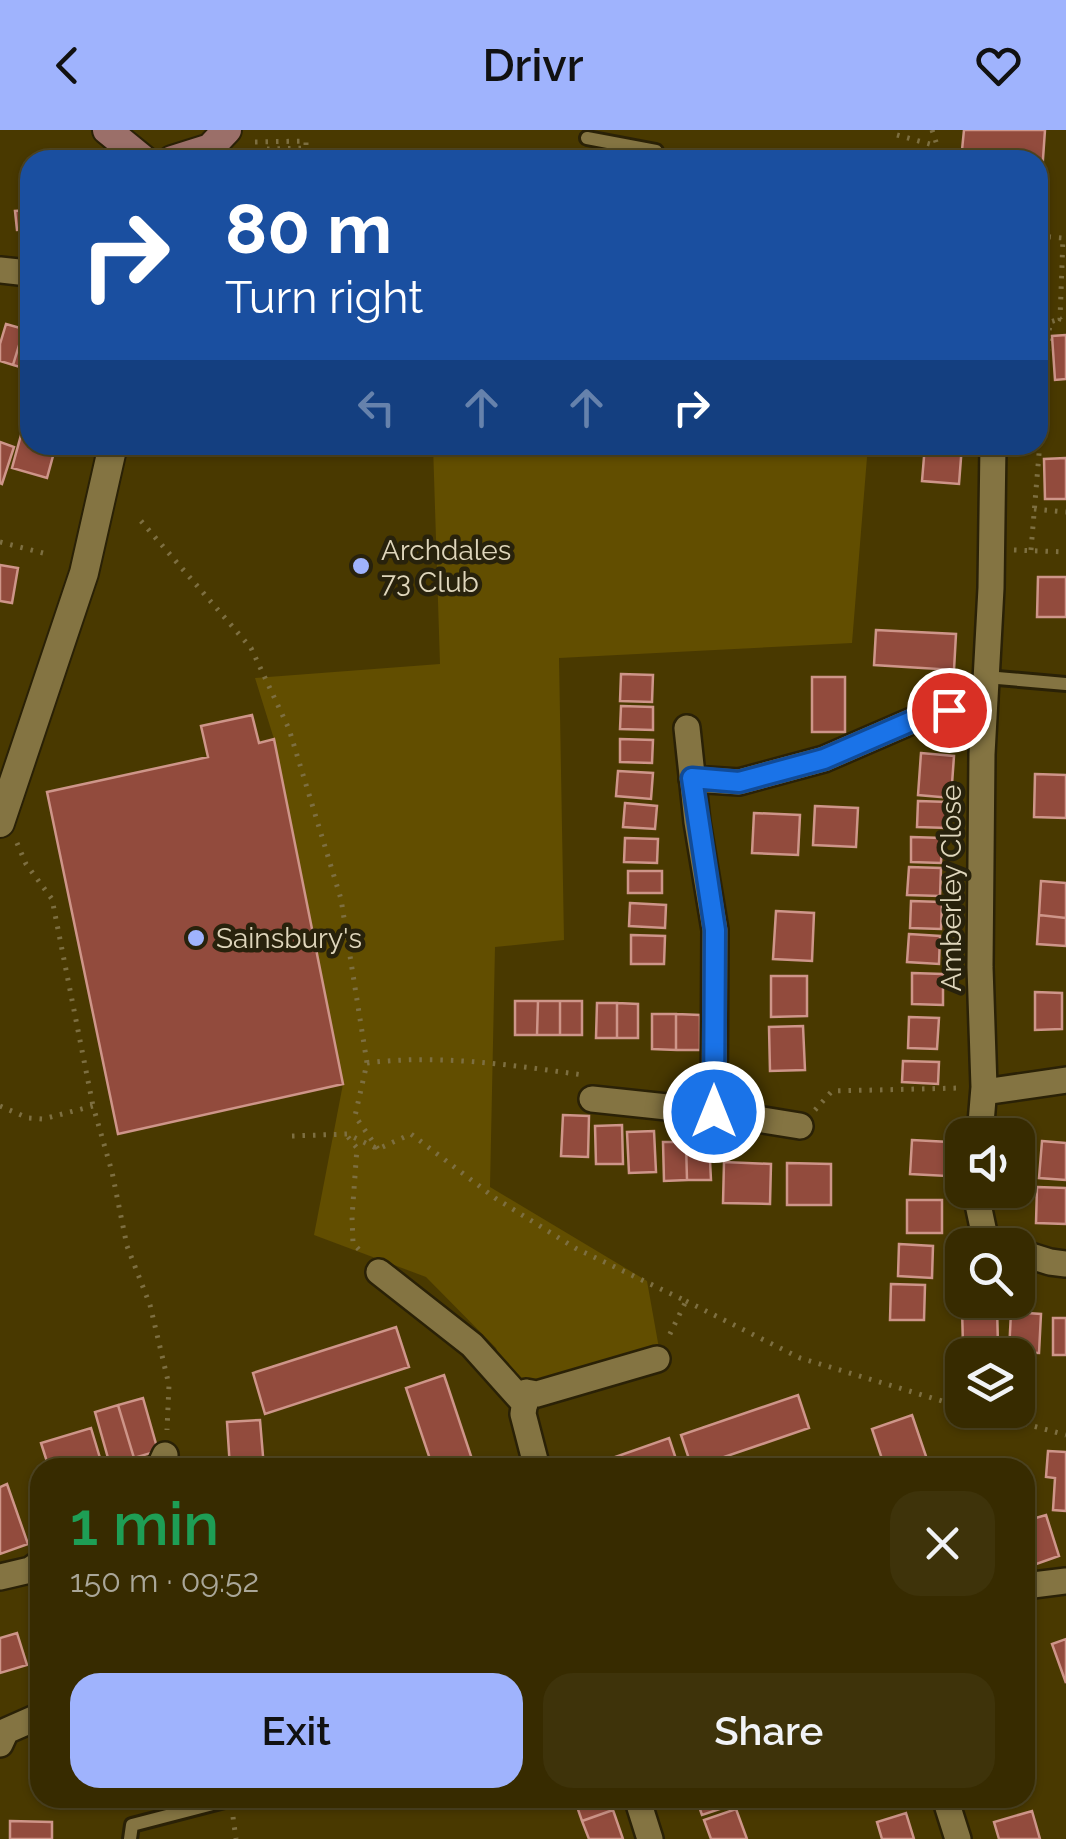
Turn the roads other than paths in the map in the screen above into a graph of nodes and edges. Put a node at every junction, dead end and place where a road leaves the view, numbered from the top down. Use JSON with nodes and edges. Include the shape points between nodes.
{"nodes":[{"id":1,"x":110,"y":131,"type":"edge"},
{"id":2,"x":587,"y":138,"type":"dead end"},
{"id":3,"x":132,"y":150,"type":"edge"},
{"id":4,"x":651,"y":150,"type":"edge"},
{"id":5,"x":111,"y":455,"type":"edge"},
{"id":6,"x":993,"y":455,"type":"edge"},
{"id":7,"x":1066,"y":684,"type":"edge"},
{"id":8,"x":986,"y":688,"type":"junction"},
{"id":9,"x":687,"y":728,"type":"dead end"},
{"id":10,"x":692,"y":778,"type":"junction"},
{"id":11,"x":2,"y":818,"type":"edge"},
{"id":12,"x":1066,"y":1080,"type":"edge"},
{"id":13,"x":984,"y":1090,"type":"junction"},
{"id":14,"x":592,"y":1098,"type":"road end"},
{"id":15,"x":714,"y":1112,"type":"junction"},
{"id":16,"x":982,"y":1118,"type":"edge"},
{"id":17,"x":800,"y":1126,"type":"road end"},
{"id":18,"x":1035,"y":1257,"type":"edge"},
{"id":19,"x":1066,"y":1264,"type":"edge"},
{"id":20,"x":379,"y":1272,"type":"road end"},
{"id":21,"x":657,"y":1359,"type":"road end"},
{"id":22,"x":525,"y":1404,"type":"junction"},
{"id":23,"x":534,"y":1458,"type":"edge"},
{"id":24,"x":30,"y":1570,"type":"edge"},
{"id":25,"x":0,"y":1577,"type":"edge"},
{"id":26,"x":1066,"y":1581,"type":"edge"},
{"id":27,"x":1035,"y":1585,"type":"edge"},
{"id":28,"x":30,"y":1720,"type":"edge"},
{"id":29,"x":0,"y":1744,"type":"edge"},
{"id":30,"x":197,"y":1808,"type":"edge"},
{"id":31,"x":640,"y":1808,"type":"edge"},
{"id":32,"x":948,"y":1808,"type":"edge"},
{"id":33,"x":130,"y":1839,"type":"edge"},
{"id":34,"x":650,"y":1839,"type":"edge"},
{"id":35,"x":958,"y":1839,"type":"edge"}],
"edges":[{"from":1,"to":3,"type":"main road"},
{"from":2,"to":4,"type":"lane"},
{"from":5,"to":11,"type":"street","via":[[84,573]]},
{"from":6,"to":8,"type":"street","name":"Amberley Close"},
{"from":7,"to":8,"type":"lane"},
{"from":8,"to":10,"type":"street","via":[[824,759],[739,782]]},
{"from":8,"to":13,"type":"street","name":"Amberley Close"},
{"from":9,"to":10,"type":"street"},
{"from":10,"to":15,"type":"street","via":[[715,930]]},
{"from":12,"to":13,"type":"street"},
{"from":13,"to":16,"type":"street","name":"Amberley Close"},
{"from":14,"to":15,"type":"street"},
{"from":15,"to":17,"type":"street"},
{"from":18,"to":19,"type":"street"},
{"from":20,"to":22,"type":"street","via":[[472,1345]]},
{"from":21,"to":22,"type":"street","via":[[526,1392]]},
{"from":22,"to":23,"type":"street"},
{"from":24,"to":25,"type":"street"},
{"from":26,"to":27,"type":"street"},
{"from":28,"to":29,"type":"street","via":[[6,1731]]},
{"from":30,"to":33,"type":"lane","via":[[132,1825]]},
{"from":31,"to":34,"type":"street"},
{"from":32,"to":35,"type":"street"}]}
